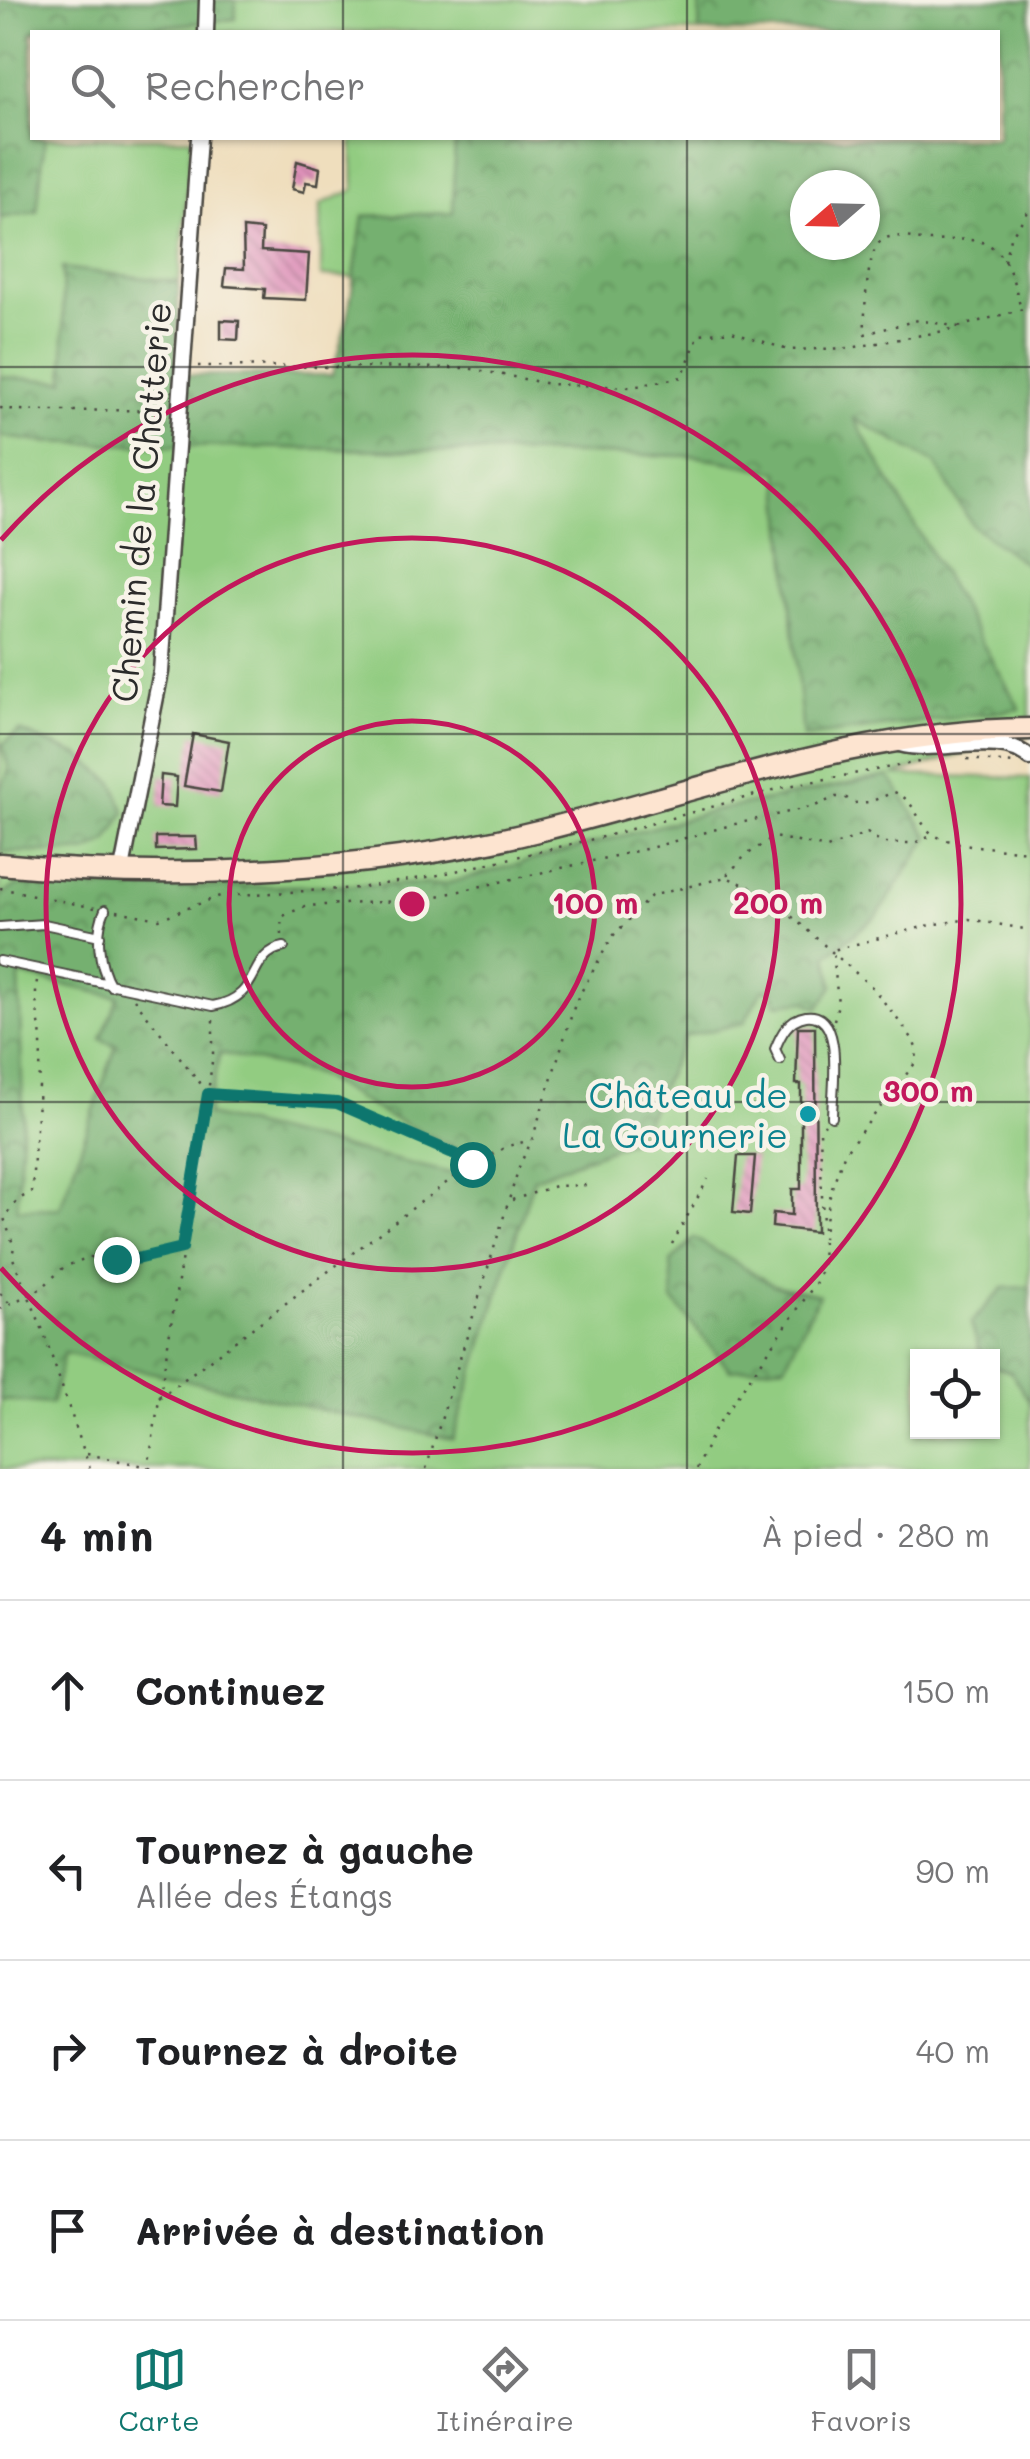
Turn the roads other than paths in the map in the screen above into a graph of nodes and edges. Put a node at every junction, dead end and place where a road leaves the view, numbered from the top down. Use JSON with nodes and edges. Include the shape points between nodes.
{"nodes":[{"id":1,"x":207,"y":0,"type":"edge"},
{"id":2,"x":206,"y":30,"type":"edge"},
{"id":3,"x":199,"y":140,"type":"edge"},
{"id":4,"x":1030,"y":729,"type":"edge"},
{"id":5,"x":890,"y":742,"type":"junction"},
{"id":6,"x":1030,"y":758,"type":"edge"},
{"id":7,"x":0,"y":864,"type":"edge"},
{"id":8,"x":122,"y":869,"type":"junction"},
{"id":9,"x":106,"y":910,"type":"road end"},
{"id":10,"x":0,"y":927,"type":"edge"},
{"id":11,"x":100,"y":936,"type":"junction"},
{"id":12,"x":284,"y":947,"type":"road end"},
{"id":13,"x":0,"y":961,"type":"edge"},
{"id":14,"x":111,"y":986,"type":"junction"},
{"id":15,"x":780,"y":1060,"type":"dead end"},
{"id":16,"x":832,"y":1116,"type":"road end"}],
"edges":[{"from":1,"to":2,"type":"street"},
{"from":3,"to":8,"type":"street","name":"Chemin de la Chatterie","via":[[161,672]]},
{"from":4,"to":5,"type":"main road"},
{"from":5,"to":6,"type":"street","via":[[917,749],[1004,744]]},
{"from":5,"to":8,"type":"main road","via":[[452,849],[274,868]]},
{"from":7,"to":8,"type":"main road"},
{"from":9,"to":11,"type":"lane"},
{"from":10,"to":11,"type":"lane","via":[[44,924]]},
{"from":11,"to":14,"type":"lane"},
{"from":12,"to":14,"type":"lane","via":[[271,950],[231,1003],[213,1006]]},
{"from":13,"to":14,"type":"lane"},
{"from":15,"to":16,"type":"lane","via":[[776,1049],[787,1025],[818,1016],[831,1032]]}]}
